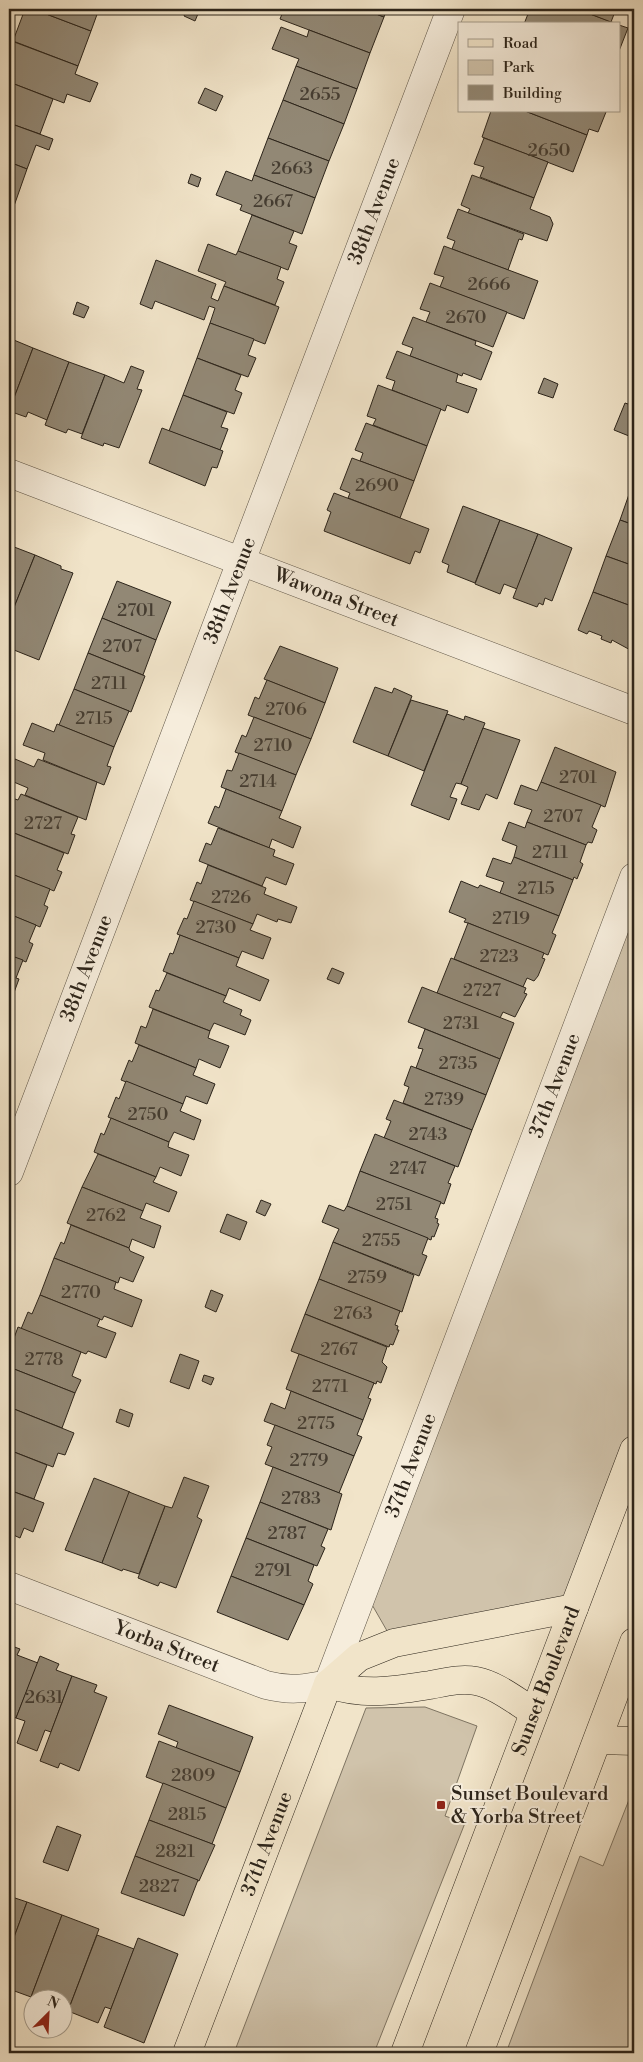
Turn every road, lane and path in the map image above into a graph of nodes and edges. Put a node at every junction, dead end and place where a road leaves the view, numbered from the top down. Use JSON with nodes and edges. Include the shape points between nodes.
{"nodes":[{"id":1,"x":451,"y":9,"type":"edge"},
{"id":2,"x":9,"y":473,"type":"edge"},
{"id":3,"x":241,"y":562,"type":"junction"},
{"id":4,"x":634,"y":711,"type":"edge"},
{"id":5,"x":634,"y":877,"type":"edge"},
{"id":6,"x":9,"y":1172,"type":"edge"},
{"id":7,"x":634,"y":1450,"type":"edge"},
{"id":8,"x":9,"y":1586,"type":"edge"},
{"id":9,"x":574,"y":1608,"type":"junction"},
{"id":10,"x":634,"y":1642,"type":"edge"},
{"id":11,"x":328,"y":1684,"type":"junction"},
{"id":12,"x":534,"y":1712,"type":"junction"},
{"id":13,"x":598,"y":1740,"type":"junction"},
{"id":14,"x":634,"y":1742,"type":"edge"},
{"id":15,"x":187,"y":2053,"type":"edge"},
{"id":16,"x":405,"y":2053,"type":"edge"},
{"id":17,"x":479,"y":2053,"type":"edge"}],
"edges":[{"from":1,"to":3,"type":"street","name":"38th Avenue"},
{"from":2,"to":3,"type":"street","name":"Wawona Street"},
{"from":3,"to":4,"type":"street","name":"Wawona Street"},
{"from":3,"to":6,"type":"street","name":"38th Avenue"},
{"from":5,"to":11,"type":"street","name":"37th Avenue"},
{"from":7,"to":9,"type":"main road","name":"Sunset Boulevard"},
{"from":8,"to":11,"type":"street","name":"Yorba Street","via":[[266,1685],[305,1690]]},
{"from":9,"to":11,"type":"main road","via":[[384,1646],[358,1657]]},
{"from":9,"to":12,"type":"main road","name":"Sunset Boulevard"},
{"from":10,"to":13,"type":"main road"},
{"from":11,"to":12,"type":"main road","via":[[376,1693],[458,1680],[477,1681]]},
{"from":11,"to":15,"type":"main road","name":"37th Avenue"},
{"from":12,"to":16,"type":"main road","name":"Sunset Boulevard"},
{"from":13,"to":14,"type":"main road"},
{"from":13,"to":17,"type":"main road"}]}
